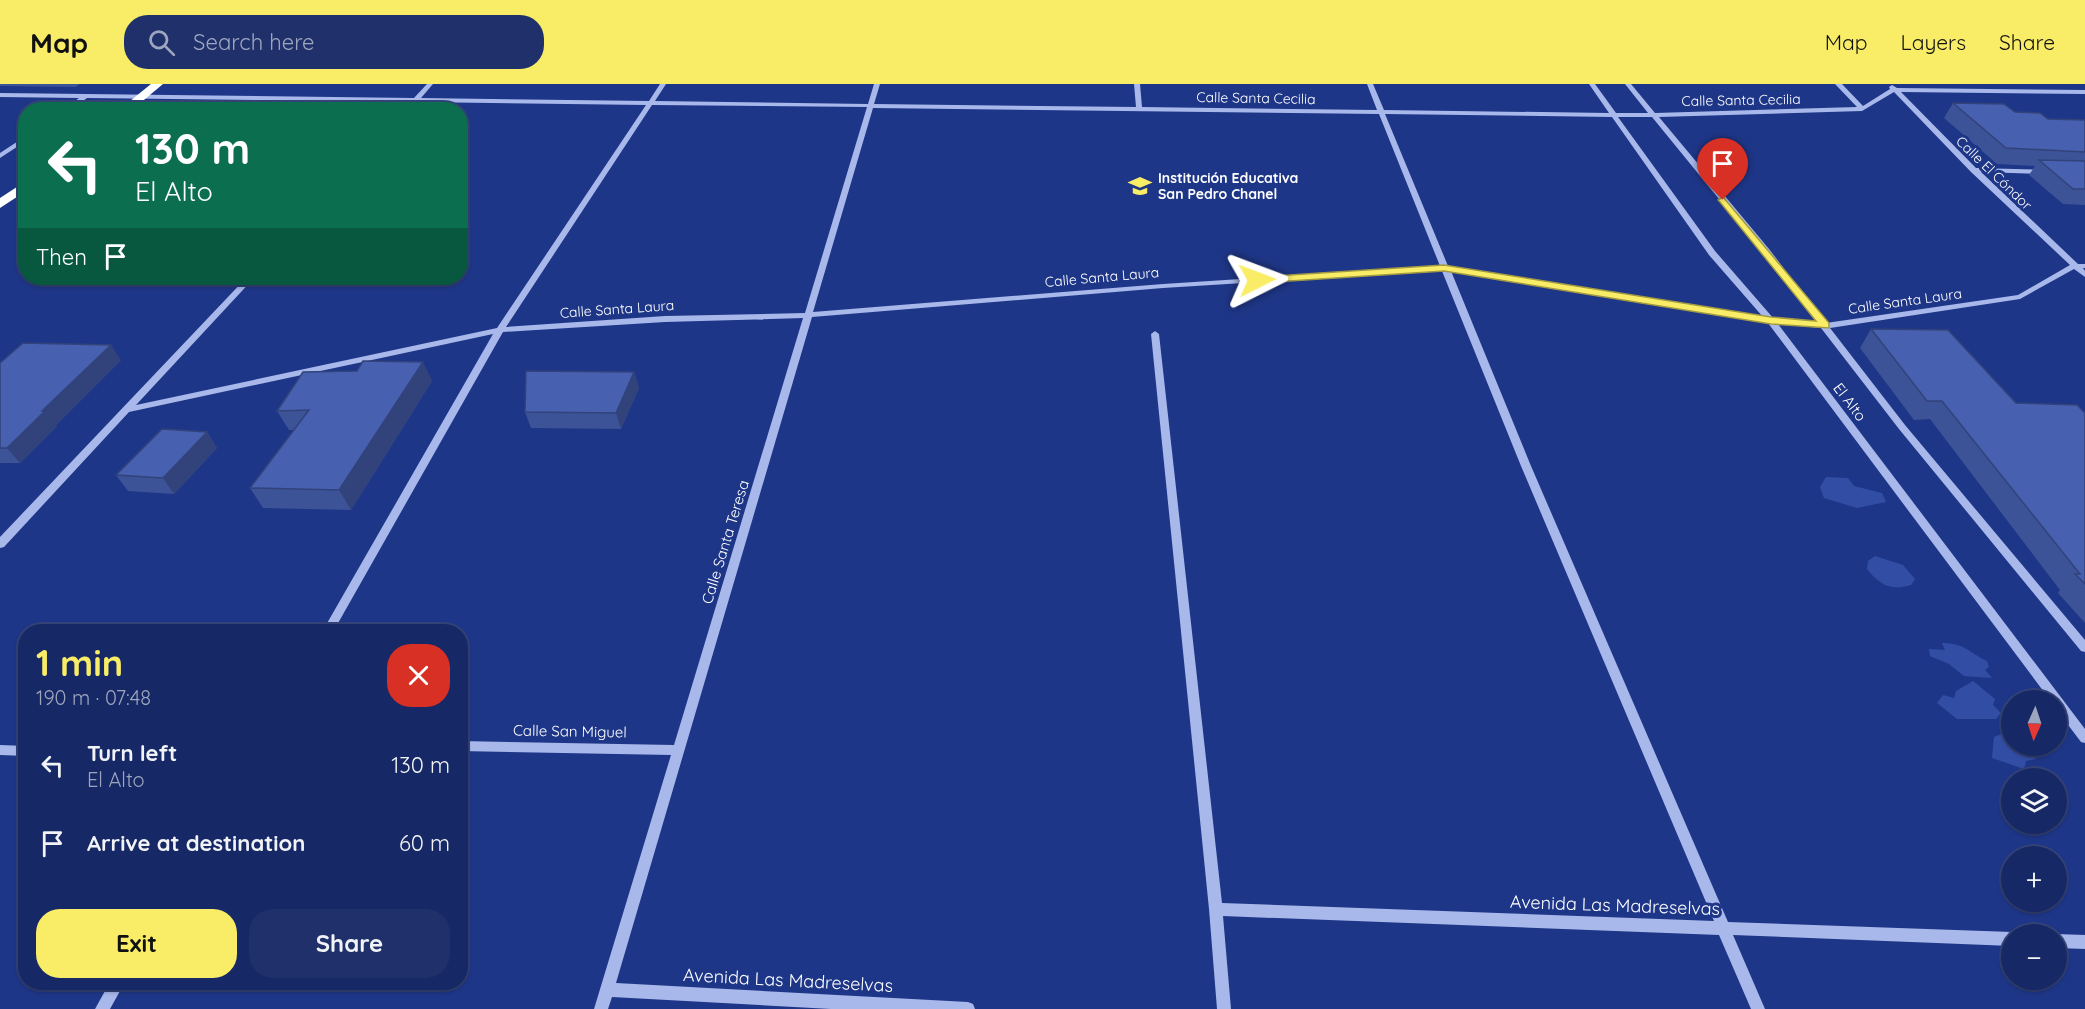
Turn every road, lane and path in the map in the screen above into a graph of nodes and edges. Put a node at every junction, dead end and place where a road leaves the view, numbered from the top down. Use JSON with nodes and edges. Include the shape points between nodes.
{"nodes":[{"id":1,"x":158,"y":84,"type":"edge"},
{"id":2,"x":430,"y":84,"type":"edge"},
{"id":3,"x":663,"y":84,"type":"edge"},
{"id":4,"x":877,"y":84,"type":"edge"},
{"id":5,"x":1137,"y":84,"type":"edge"},
{"id":6,"x":1370,"y":84,"type":"edge"},
{"id":7,"x":1592,"y":84,"type":"edge"},
{"id":8,"x":1628,"y":84,"type":"edge"},
{"id":9,"x":1838,"y":84,"type":"edge"},
{"id":10,"x":1892,"y":87,"type":"edge"},
{"id":11,"x":2085,"y":92,"type":"edge"},
{"id":12,"x":0,"y":95,"type":"edge"},
{"id":13,"x":85,"y":96,"type":"junction"},
{"id":14,"x":141,"y":97,"type":"junction"},
{"id":15,"x":416,"y":100,"type":"junction"},
{"id":16,"x":77,"y":102,"type":"edge"},
{"id":17,"x":134,"y":102,"type":"edge"},
{"id":18,"x":651,"y":103,"type":"junction"},
{"id":19,"x":870,"y":106,"type":"junction"},
{"id":20,"x":1139,"y":109,"type":"junction"},
{"id":21,"x":1863,"y":109,"type":"junction"},
{"id":22,"x":1382,"y":112,"type":"junction"},
{"id":23,"x":1614,"y":114,"type":"junction"},
{"id":24,"x":1651,"y":115,"type":"junction"},
{"id":25,"x":18,"y":144,"type":"edge"},
{"id":26,"x":0,"y":156,"type":"edge"},
{"id":27,"x":1974,"y":170,"type":"junction"},
{"id":28,"x":2052,"y":172,"type":"edge"},
{"id":29,"x":18,"y":191,"type":"edge"},
{"id":30,"x":0,"y":204,"type":"edge"},
{"id":31,"x":2074,"y":266,"type":"junction"},
{"id":32,"x":2085,"y":266,"type":"edge"},
{"id":33,"x":1444,"y":268,"type":"junction"},
{"id":34,"x":2085,"y":275,"type":"edge"},
{"id":35,"x":243,"y":285,"type":"edge"},
{"id":36,"x":808,"y":315,"type":"junction"},
{"id":37,"x":1771,"y":321,"type":"junction"},
{"id":38,"x":1825,"y":326,"type":"junction"},
{"id":39,"x":500,"y":330,"type":"junction"},
{"id":40,"x":1155,"y":334,"type":"dead end"},
{"id":41,"x":126,"y":410,"type":"junction"},
{"id":42,"x":0,"y":544,"type":"edge"},
{"id":43,"x":332,"y":624,"type":"edge"},
{"id":44,"x":2085,"y":648,"type":"edge"},
{"id":45,"x":2085,"y":738,"type":"edge"},
{"id":46,"x":468,"y":746,"type":"edge"},
{"id":47,"x":0,"y":750,"type":"edge"},
{"id":48,"x":678,"y":750,"type":"junction"},
{"id":49,"x":18,"y":751,"type":"edge"},
{"id":50,"x":1216,"y":909,"type":"junction"},
{"id":51,"x":1725,"y":928,"type":"junction"},
{"id":52,"x":2001,"y":939,"type":"edge"},
{"id":53,"x":2067,"y":941,"type":"edge"},
{"id":54,"x":2085,"y":942,"type":"edge"},
{"id":55,"x":113,"y":990,"type":"edge"},
{"id":56,"x":606,"y":990,"type":"junction"},
{"id":57,"x":102,"y":1009,"type":"edge"},
{"id":58,"x":601,"y":1009,"type":"edge"},
{"id":59,"x":968,"y":1009,"type":"edge"},
{"id":60,"x":1224,"y":1009,"type":"edge"},
{"id":61,"x":1758,"y":1009,"type":"edge"}],
"edges":[{"from":1,"to":14,"type":"highway"},
{"from":2,"to":15,"type":"street"},
{"from":3,"to":18,"type":"street"},
{"from":4,"to":19,"type":"street","name":"Calle Santa Teresa"},
{"from":5,"to":20,"type":"street"},
{"from":6,"to":22,"type":"street"},
{"from":7,"to":23,"type":"street","name":"El Alto"},
{"from":8,"to":24,"type":"street","name":"El Alto"},
{"from":9,"to":21,"type":"street"},
{"from":10,"to":11,"type":"street"},
{"from":10,"to":21,"type":"street"},
{"from":10,"to":27,"type":"street","name":"Calle El Cóndor"},
{"from":12,"to":13,"type":"street","name":"Calle Santa Cecilia"},
{"from":13,"to":14,"type":"street","name":"Calle Santa Cecilia"},
{"from":13,"to":16,"type":"street"},
{"from":14,"to":15,"type":"street","name":"Calle Santa Cecilia"},
{"from":14,"to":17,"type":"highway"},
{"from":15,"to":18,"type":"street","name":"Calle Santa Cecilia"},
{"from":18,"to":19,"type":"street","name":"Calle Santa Cecilia"},
{"from":18,"to":39,"type":"street"},
{"from":19,"to":20,"type":"street","name":"Calle Santa Cecilia"},
{"from":19,"to":36,"type":"street","name":"Calle Santa Teresa"},
{"from":20,"to":22,"type":"street","name":"Calle Santa Cecilia"},
{"from":21,"to":24,"type":"street","name":"Calle Santa Cecilia"},
{"from":22,"to":23,"type":"street","name":"Calle Santa Cecilia"},
{"from":22,"to":33,"type":"street"},
{"from":23,"to":24,"type":"street","name":"Calle Santa Cecilia"},
{"from":23,"to":37,"type":"street","name":"El Alto","via":[[1712,253]]},
{"from":24,"to":38,"type":"street","name":"El Alto"},
{"from":25,"to":26,"type":"street"},
{"from":27,"to":28,"type":"street"},
{"from":27,"to":31,"type":"street","name":"Calle El Cóndor"},
{"from":29,"to":30,"type":"highway"},
{"from":31,"to":32,"type":"street"},
{"from":31,"to":34,"type":"street","name":"Calle El Cóndor"},
{"from":31,"to":38,"type":"street","name":"Calle Santa Laura","via":[[2020,297]]},
{"from":33,"to":36,"type":"street","name":"Calle Santa Laura"},
{"from":33,"to":37,"type":"street","name":"Calle Santa Laura"},
{"from":33,"to":51,"type":"street"},
{"from":35,"to":41,"type":"street"},
{"from":36,"to":39,"type":"street","name":"Calle Santa Laura"},
{"from":36,"to":48,"type":"street","name":"Calle Santa Teresa"},
{"from":37,"to":38,"type":"street","name":"Calle Santa Laura"},
{"from":37,"to":45,"type":"street","name":"El Alto"},
{"from":38,"to":44,"type":"street","name":"El Alto","via":[[1902,427]]},
{"from":39,"to":41,"type":"street","name":"Calle Santa Laura"},
{"from":39,"to":43,"type":"street"},
{"from":40,"to":50,"type":"street"},
{"from":41,"to":42,"type":"street"},
{"from":46,"to":48,"type":"street","name":"Calle San Miguel"},
{"from":47,"to":49,"type":"street"},
{"from":48,"to":56,"type":"street","name":"Calle Santa Teresa"},
{"from":50,"to":51,"type":"street","name":"Avenida Las Madreselvas"},
{"from":50,"to":60,"type":"street"},
{"from":51,"to":52,"type":"street","name":"Avenida Las Madreselvas"},
{"from":51,"to":61,"type":"street"},
{"from":53,"to":54,"type":"street"},
{"from":55,"to":57,"type":"street"},
{"from":56,"to":58,"type":"street","name":"Calle Santa Teresa"},
{"from":56,"to":59,"type":"street","name":"Avenida Las Madreselvas"}]}
